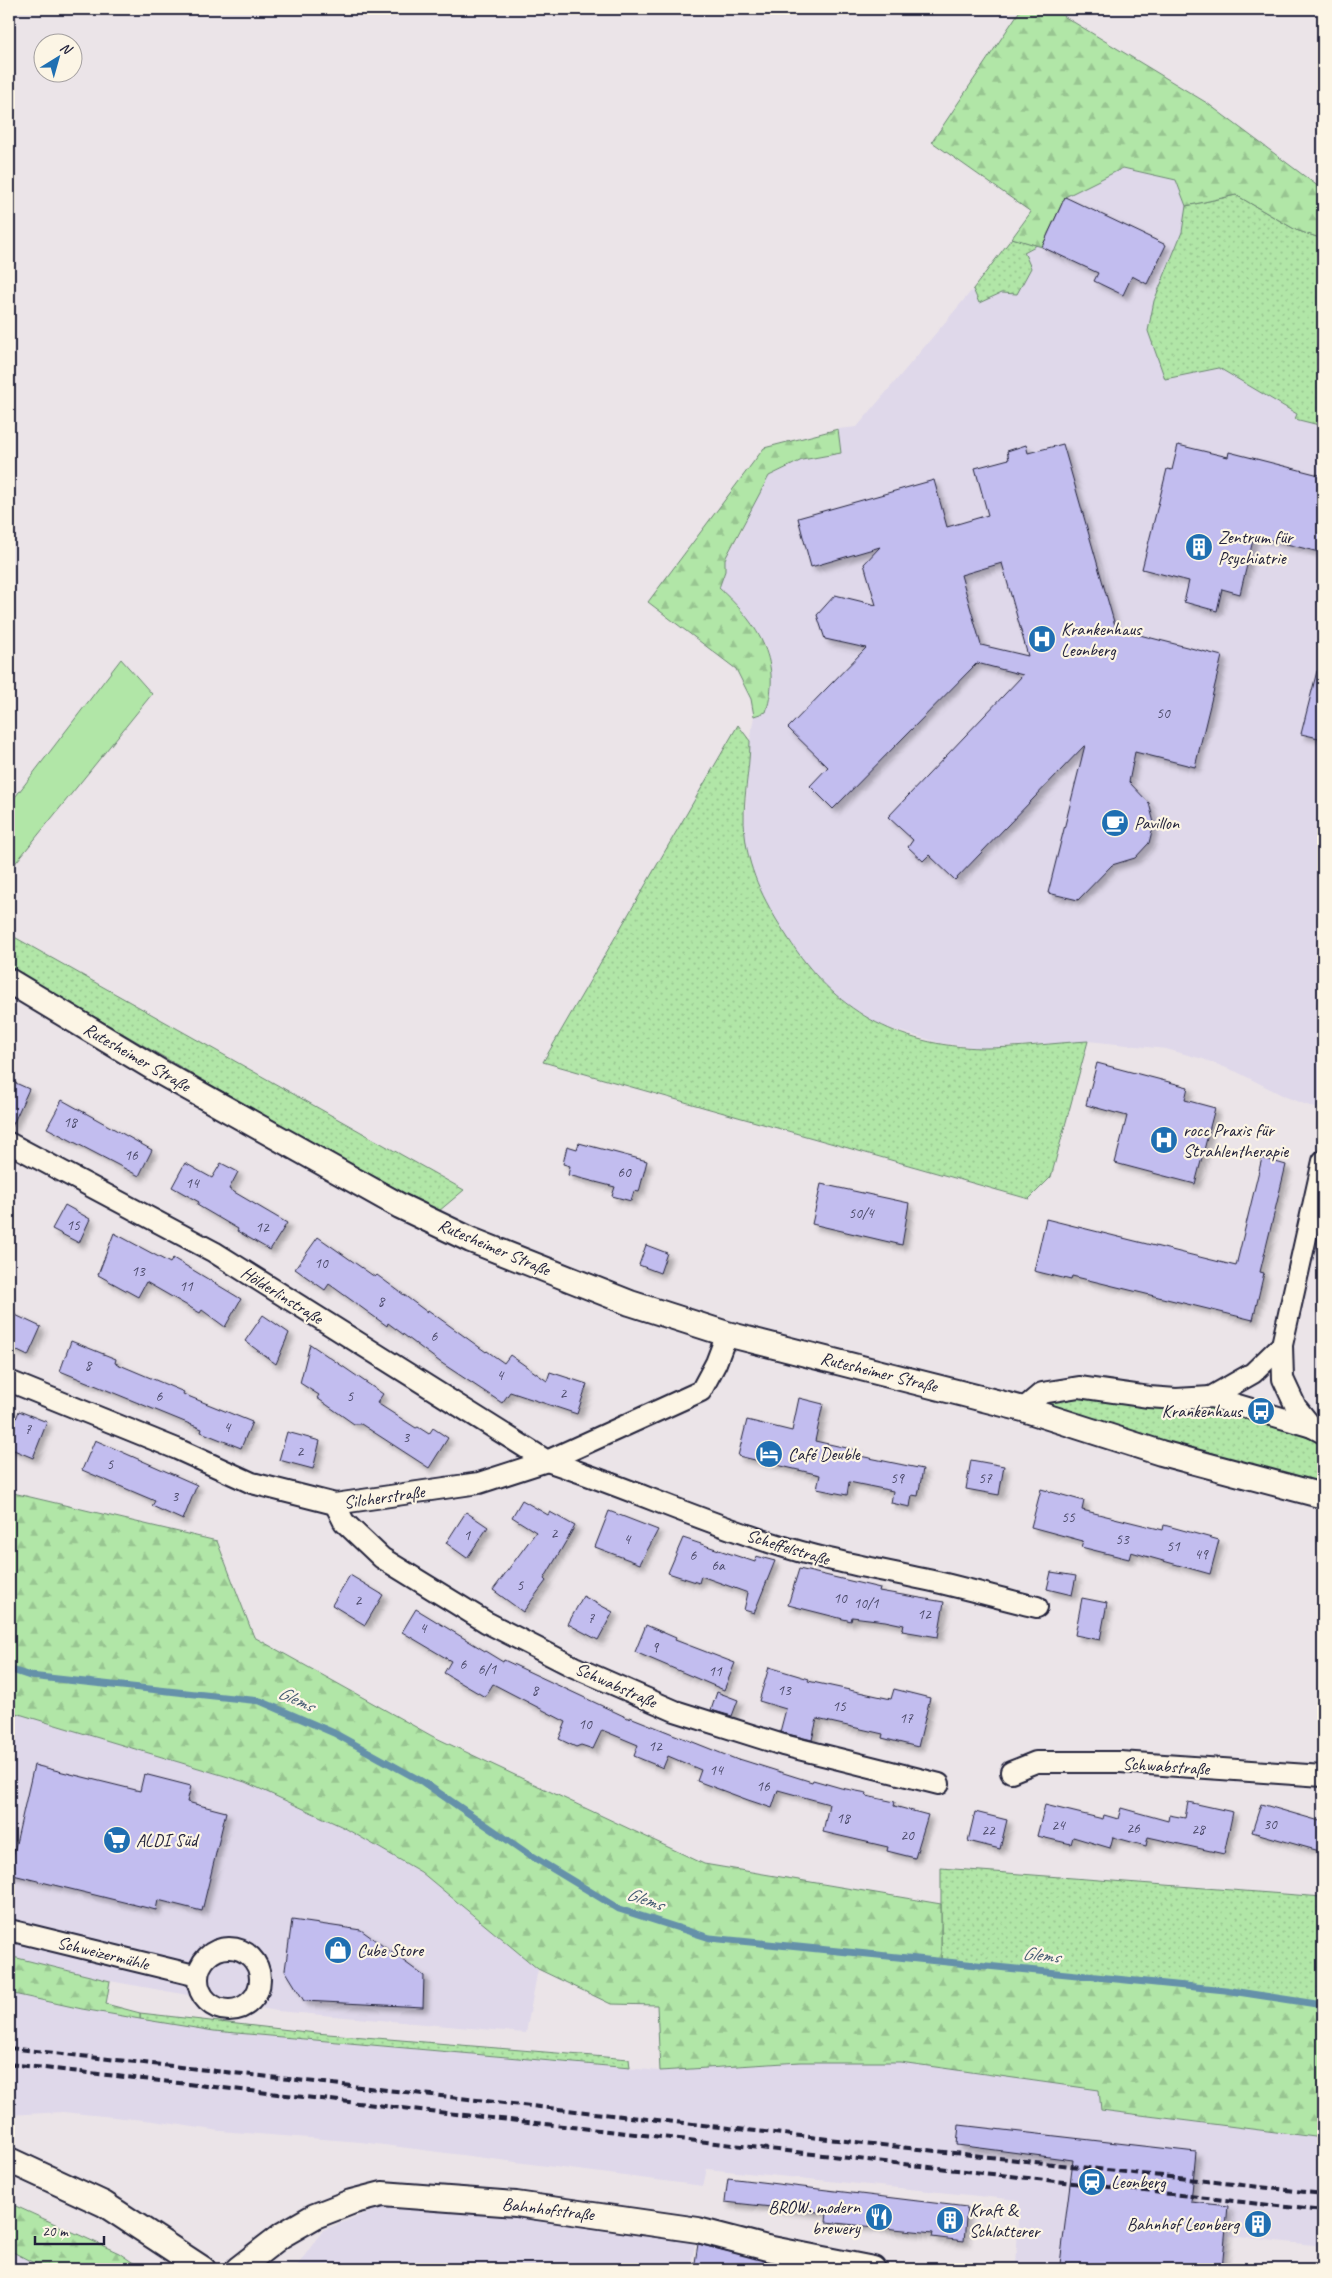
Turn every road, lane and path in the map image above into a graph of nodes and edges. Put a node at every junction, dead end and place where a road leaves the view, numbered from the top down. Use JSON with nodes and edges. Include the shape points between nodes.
{"nodes":[{"id":1,"x":9,"y":981,"type":"edge"},
{"id":2,"x":9,"y":1143,"type":"edge"},
{"id":3,"x":1323,"y":1162,"type":"edge"},
{"id":4,"x":1321,"y":1191,"type":"edge"},
{"id":5,"x":727,"y":1334,"type":"junction"},
{"id":6,"x":1282,"y":1345,"type":"junction"},
{"id":7,"x":9,"y":1381,"type":"edge"},
{"id":8,"x":1211,"y":1397,"type":"junction"},
{"id":9,"x":1023,"y":1409,"type":"junction"},
{"id":10,"x":1318,"y":1430,"type":"edge"},
{"id":11,"x":547,"y":1461,"type":"junction"},
{"id":12,"x":1323,"y":1496,"type":"edge"},
{"id":13,"x":335,"y":1504,"type":"junction"},
{"id":14,"x":1037,"y":1607,"type":"dead end"},
{"id":15,"x":1011,"y":1772,"type":"dead end"},
{"id":16,"x":1323,"y":1776,"type":"edge"},
{"id":17,"x":939,"y":1784,"type":"dead end"},
{"id":18,"x":9,"y":1930,"type":"edge"},
{"id":19,"x":198,"y":1976,"type":"dead end"},
{"id":20,"x":9,"y":2160,"type":"edge"},
{"id":21,"x":203,"y":2269,"type":"edge"},
{"id":22,"x":238,"y":2269,"type":"edge"},
{"id":23,"x":873,"y":2269,"type":"edge"}],
"edges":[{"from":1,"to":5,"type":"street","name":"Rutesheimer Straße","via":[[162,1073],[400,1206],[471,1240],[630,1303]]},
{"from":2,"to":11,"type":"street","name":"Hölderlinstraße","via":[[214,1252]]},
{"from":3,"to":4,"type":"street"},
{"from":4,"to":6,"type":"street"},
{"from":5,"to":9,"type":"street","name":"Rutesheimer Straße"},
{"from":5,"to":11,"type":"street","name":"Silcherstraße","via":[[701,1392]]},
{"from":6,"to":8,"type":"street","via":[[1254,1373]]},
{"from":6,"to":10,"type":"street","via":[[1283,1379],[1296,1407]]},
{"from":7,"to":13,"type":"street","name":"Silcherstraße","via":[[178,1449],[252,1483]]},
{"from":8,"to":9,"type":"street","via":[[1149,1397],[1079,1387],[1042,1393]]},
{"from":8,"to":10,"type":"street"},
{"from":9,"to":12,"type":"street","name":"Rutesheimer Straße","via":[[1161,1453]]},
{"from":11,"to":13,"type":"street","name":"Silcherstraße","via":[[479,1484]]},
{"from":11,"to":14,"type":"street","name":"Scheffelstraße","via":[[777,1545]]},
{"from":13,"to":17,"type":"street","name":"Schwabstraße","via":[[344,1522],[382,1558],[486,1622],[574,1667],[675,1711],[783,1745]]},
{"from":15,"to":16,"type":"street","name":"Schwabstraße","via":[[1036,1762],[1111,1762]]},
{"from":18,"to":19,"type":"street","name":"Schweizermühle"},
{"from":20,"to":21,"type":"street","via":[[104,2204]]},
{"from":22,"to":23,"type":"street","name":"Bahnhofstraße","via":[[282,2235],[315,2216],[382,2194],[516,2204],[698,2230],[767,2248]]}]}
